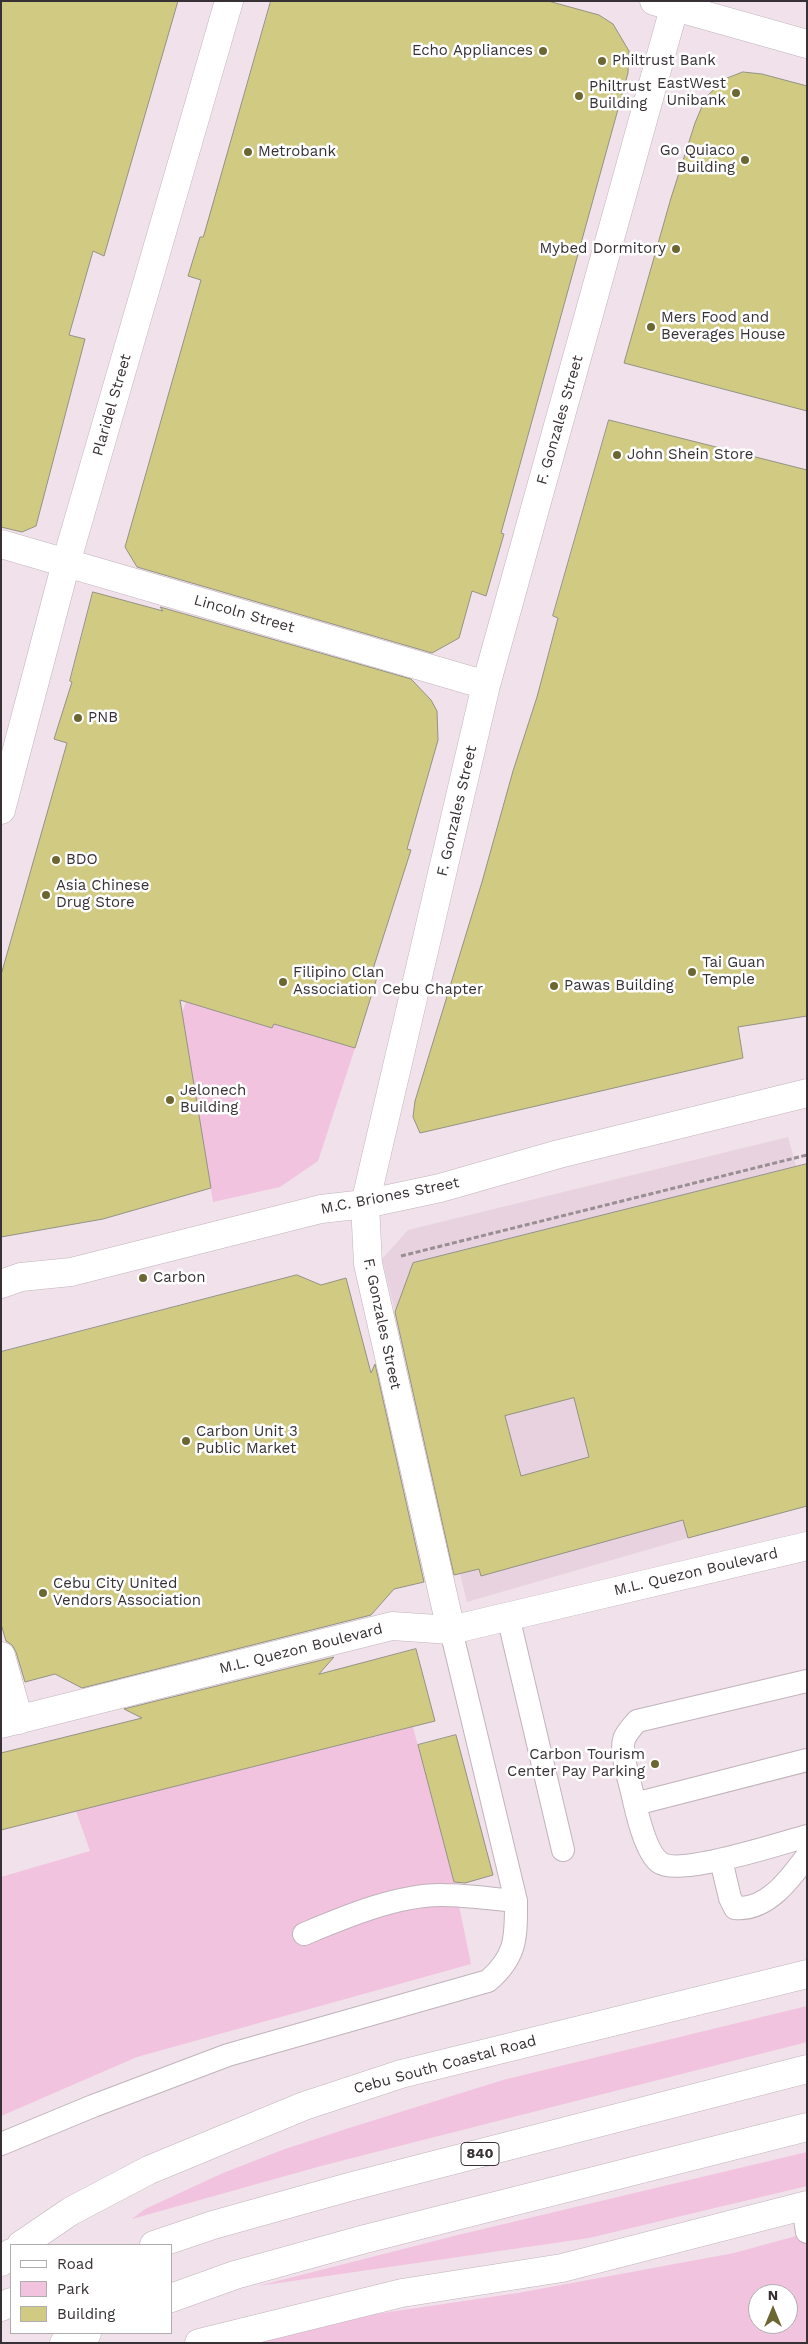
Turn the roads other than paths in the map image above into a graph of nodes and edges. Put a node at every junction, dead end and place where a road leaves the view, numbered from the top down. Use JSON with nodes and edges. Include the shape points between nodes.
{"nodes":[{"id":1,"x":229,"y":1,"type":"edge"},
{"id":2,"x":668,"y":3,"type":"edge"},
{"id":3,"x":807,"y":44,"type":"edge"},
{"id":4,"x":1,"y":544,"type":"edge"},
{"id":5,"x":66,"y":563,"type":"junction"},
{"id":6,"x":486,"y":685,"type":"junction"},
{"id":7,"x":1,"y":810,"type":"edge"},
{"id":8,"x":807,"y":1093,"type":"edge"},
{"id":9,"x":364,"y":1204,"type":"junction"},
{"id":10,"x":8,"y":1278,"type":"edge"},
{"id":11,"x":807,"y":1546,"type":"edge"},
{"id":12,"x":508,"y":1616,"type":"junction"},
{"id":13,"x":450,"y":1630,"type":"junction"},
{"id":14,"x":1,"y":1656,"type":"edge"},
{"id":15,"x":807,"y":1681,"type":"edge"},
{"id":16,"x":10,"y":1722,"type":"edge"},
{"id":17,"x":807,"y":1760,"type":"edge"},
{"id":18,"x":635,"y":1804,"type":"junction"},
{"id":19,"x":807,"y":1836,"type":"edge"},
{"id":20,"x":563,"y":1850,"type":"dead end"},
{"id":21,"x":807,"y":1856,"type":"edge"},
{"id":22,"x":721,"y":1860,"type":"junction"},
{"id":23,"x":516,"y":1902,"type":"junction"},
{"id":24,"x":304,"y":1934,"type":"dead end"},
{"id":25,"x":807,"y":1974,"type":"edge"},
{"id":26,"x":807,"y":2069,"type":"edge"},
{"id":27,"x":807,"y":2127,"type":"edge"},
{"id":28,"x":1,"y":2144,"type":"edge"},
{"id":29,"x":805,"y":2215,"type":"edge"},
{"id":30,"x":22,"y":2244,"type":"edge"},
{"id":31,"x":157,"y":2244,"type":"edge"},
{"id":32,"x":172,"y":2298,"type":"edge"},
{"id":33,"x":85,"y":2334,"type":"edge"},
{"id":34,"x":64,"y":2343,"type":"edge"},
{"id":35,"x":200,"y":2343,"type":"edge"}],
"edges":[{"from":1,"to":5,"type":"main road","name":"Plaridel Street"},
{"from":2,"to":3,"type":"main road"},
{"from":2,"to":6,"type":"main road","name":"F. Gonzales Street"},
{"from":4,"to":5,"type":"main road","name":"Lincoln Street"},
{"from":5,"to":6,"type":"main road","name":"Lincoln Street"},
{"from":5,"to":7,"type":"main road","name":"Plaridel Street"},
{"from":6,"to":9,"type":"main road","name":"F. Gonzales Street"},
{"from":8,"to":9,"type":"main road","name":"M.C. Briones Street","via":[[559,1154],[440,1188]]},
{"from":9,"to":10,"type":"main road","name":"M.C. Briones Street","via":[[321,1209],[71,1272]]},
{"from":9,"to":13,"type":"main road","name":"F. Gonzales Street","via":[[368,1264]]},
{"from":11,"to":12,"type":"main road","name":"M.L. Quezon Boulevard"},
{"from":12,"to":13,"type":"main road","name":"M.L. Quezon Boulevard"},
{"from":12,"to":20,"type":"lane"},
{"from":13,"to":16,"type":"main road","name":"M.L. Quezon Boulevard","via":[[392,1626]]},
{"from":13,"to":23,"type":"lane"},
{"from":14,"to":16,"type":"main road"},
{"from":15,"to":18,"type":"lane","via":[[637,1722],[624,1738],[624,1759]]},
{"from":17,"to":18,"type":"lane"},
{"from":18,"to":22,"type":"lane","via":[[652,1855],[661,1863],[672,1866]]},
{"from":19,"to":22,"type":"lane"},
{"from":21,"to":22,"type":"lane","via":[[764,1903],[747,1909],[736,1908],[730,1898]]},
{"from":23,"to":24,"type":"lane","via":[[443,1894],[427,1896],[390,1903]]},
{"from":23,"to":28,"type":"lane","via":[[516,1940],[502,1967],[488,1981],[228,2056]]},
{"from":25,"to":30,"type":"main road","name":"Cebu South Coastal Road","via":[[401,2074],[304,2106],[149,2170],[71,2211]]},
{"from":26,"to":31,"type":"main road","number":"840","via":[[350,2187]]},
{"from":27,"to":32,"type":"main road","via":[[364,2239],[235,2275]]},
{"from":29,"to":35,"type":"main road","via":[[562,2268],[402,2293]]},
{"from":33,"to":34,"type":"main road"}]}
